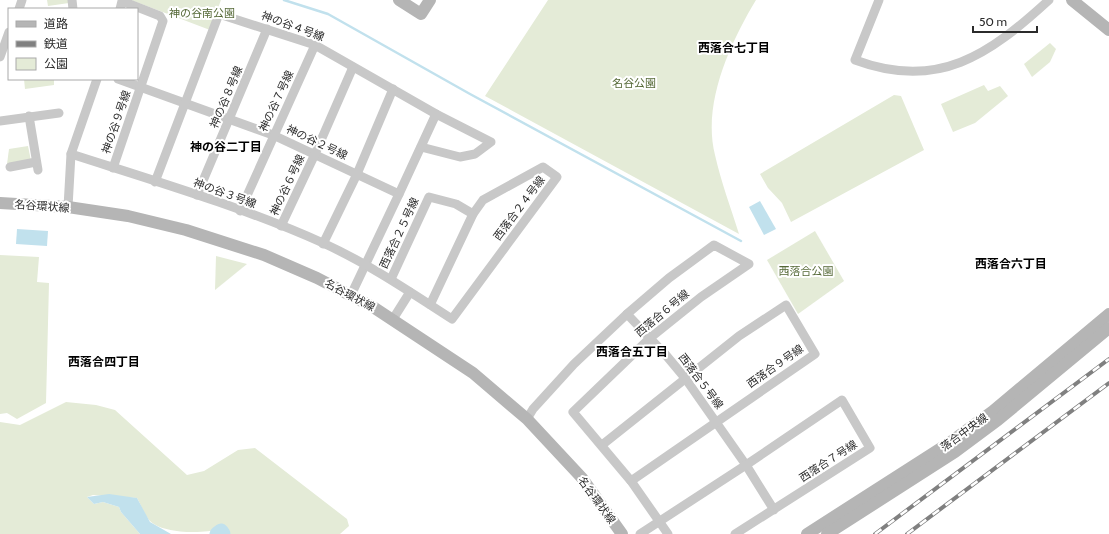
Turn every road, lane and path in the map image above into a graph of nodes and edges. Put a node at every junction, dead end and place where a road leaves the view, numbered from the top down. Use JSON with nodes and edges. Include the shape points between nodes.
{"nodes":[{"id":1,"x":399,"y":0,"type":"edge"},
{"id":2,"x":430,"y":0,"type":"edge"},
{"id":3,"x":878,"y":0,"type":"edge"},
{"id":4,"x":1049,"y":0,"type":"edge"},
{"id":5,"x":1072,"y":0,"type":"edge"},
{"id":6,"x":120,"y":8,"type":"edge"},
{"id":7,"x":267,"y":29,"type":"junction"},
{"id":8,"x":1109,"y":30,"type":"edge"},
{"id":9,"x":8,"y":34,"type":"edge"},
{"id":10,"x":315,"y":45,"type":"junction"},
{"id":11,"x":1,"y":51,"type":"edge"},
{"id":12,"x":353,"y":67,"type":"junction"},
{"id":13,"x":97,"y":80,"type":"edge"},
{"id":14,"x":121,"y":80,"type":"edge"},
{"id":15,"x":141,"y":87,"type":"junction"},
{"id":16,"x":393,"y":89,"type":"junction"},
{"id":17,"x":185,"y":103,"type":"junction"},
{"id":18,"x":58,"y":113,"type":"dead end"},
{"id":19,"x":436,"y":114,"type":"junction"},
{"id":20,"x":29,"y":116,"type":"junction"},
{"id":21,"x":229,"y":119,"type":"junction"},
{"id":22,"x":0,"y":121,"type":"edge"},
{"id":23,"x":273,"y":135,"type":"junction"},
{"id":24,"x":421,"y":147,"type":"junction"},
{"id":25,"x":71,"y":154,"type":"junction"},
{"id":26,"x":315,"y":154,"type":"junction"},
{"id":27,"x":10,"y":167,"type":"dead end"},
{"id":28,"x":113,"y":168,"type":"junction"},
{"id":29,"x":357,"y":174,"type":"junction"},
{"id":30,"x":155,"y":182,"type":"junction"},
{"id":31,"x":399,"y":194,"type":"junction"},
{"id":32,"x":197,"y":195,"type":"junction"},
{"id":33,"x":0,"y":203,"type":"edge"},
{"id":34,"x":68,"y":207,"type":"junction"},
{"id":35,"x":240,"y":211,"type":"junction"},
{"id":36,"x":472,"y":214,"type":"junction"},
{"id":37,"x":281,"y":226,"type":"junction"},
{"id":38,"x":323,"y":244,"type":"junction"},
{"id":39,"x":366,"y":265,"type":"junction"},
{"id":40,"x":391,"y":279,"type":"junction"},
{"id":41,"x":410,"y":292,"type":"junction"},
{"id":42,"x":351,"y":296,"type":"junction"},
{"id":43,"x":430,"y":305,"type":"junction"},
{"id":44,"x":627,"y":314,"type":"junction"},
{"id":45,"x":1109,"y":314,"type":"edge"},
{"id":46,"x":393,"y":319,"type":"junction"},
{"id":47,"x":1109,"y":328,"type":"edge"},
{"id":48,"x":650,"y":338,"type":"junction"},
{"id":49,"x":685,"y":378,"type":"junction"},
{"id":50,"x":527,"y":419,"type":"junction"},
{"id":51,"x":717,"y":421,"type":"junction"},
{"id":52,"x":602,"y":445,"type":"junction"},
{"id":53,"x":746,"y":465,"type":"junction"},
{"id":54,"x":631,"y":481,"type":"junction"},
{"id":55,"x":774,"y":510,"type":"junction"},
{"id":56,"x":660,"y":521,"type":"junction"},
{"id":57,"x":622,"y":534,"type":"edge"},
{"id":58,"x":640,"y":534,"type":"edge"},
{"id":59,"x":668,"y":534,"type":"edge"},
{"id":60,"x":735,"y":534,"type":"edge"},
{"id":61,"x":807,"y":534,"type":"edge"},
{"id":62,"x":827,"y":534,"type":"edge"}],
"edges":[{"from":1,"to":2,"type":"street","via":[[421,14]]},
{"from":3,"to":4,"type":"street","via":[[855,60],[882,69],[914,73],[947,67],[970,59],[1008,34]]},
{"from":5,"to":8,"type":"street"},
{"from":6,"to":15,"type":"street","name":"神の谷９号線","via":[[122,2],[160,16],[163,21]]},
{"from":7,"to":10,"type":"street","name":"神の谷４号線"},
{"from":7,"to":17,"type":"street","name":"神の谷４号線","via":[[219,14]]},
{"from":7,"to":21,"type":"street","name":"神の谷８号線"},
{"from":9,"to":11,"type":"street"},
{"from":10,"to":12,"type":"street","name":"神の谷４号線"},
{"from":10,"to":23,"type":"street","name":"神の谷７号線"},
{"from":12,"to":16,"type":"street","name":"神の谷４号線"},
{"from":12,"to":26,"type":"street","name":"神の谷６号線"},
{"from":13,"to":25,"type":"street"},
{"from":14,"to":15,"type":"street","name":"神の谷２号線"},
{"from":15,"to":17,"type":"street","name":"神の谷２号線"},
{"from":15,"to":28,"type":"street","name":"神の谷９号線"},
{"from":16,"to":19,"type":"street","name":"神の谷４号線"},
{"from":16,"to":29,"type":"street"},
{"from":17,"to":21,"type":"street","name":"神の谷２号線"},
{"from":17,"to":30,"type":"street","name":"神の谷４号線"},
{"from":18,"to":20,"type":"street"},
{"from":19,"to":24,"type":"street"},
{"from":19,"to":24,"type":"street","name":"神の谷４号線","via":[[491,142],[475,154],[460,157]]},
{"from":20,"to":22,"type":"street"},
{"from":20,"to":27,"type":"street","via":[[37,166]]},
{"from":21,"to":23,"type":"street","name":"神の谷２号線"},
{"from":21,"to":32,"type":"street","name":"神の谷８号線"},
{"from":23,"to":26,"type":"street","name":"神の谷２号線"},
{"from":23,"to":35,"type":"street","name":"神の谷７号線"},
{"from":24,"to":31,"type":"street"},
{"from":25,"to":28,"type":"street","name":"神の谷３号線"},
{"from":25,"to":34,"type":"street"},
{"from":26,"to":29,"type":"street","name":"神の谷２号線"},
{"from":26,"to":37,"type":"street","name":"神の谷６号線"},
{"from":28,"to":30,"type":"street","name":"神の谷３号線"},
{"from":29,"to":31,"type":"street","name":"神の谷２号線"},
{"from":29,"to":38,"type":"street"},
{"from":30,"to":32,"type":"street","name":"神の谷３号線"},
{"from":31,"to":39,"type":"street"},
{"from":32,"to":35,"type":"street","name":"神の谷３号線"},
{"from":33,"to":34,"type":"street","name":"名谷環状線"},
{"from":34,"to":42,"type":"street","name":"名谷環状線","via":[[154,222],[242,247],[317,278]]},
{"from":35,"to":37,"type":"street","name":"神の谷３号線"},
{"from":36,"to":40,"type":"street","name":"西落合２５号線","via":[[456,204],[429,197]]},
{"from":36,"to":43,"type":"street","name":"西落合２４号線"},
{"from":36,"to":43,"type":"street","name":"西落合２４号線","via":[[483,200],[543,167],[557,177],[452,319]]},
{"from":37,"to":38,"type":"street","name":"神の谷３号線"},
{"from":38,"to":39,"type":"street","name":"神の谷３号線"},
{"from":39,"to":40,"type":"street","name":"西落合２４号線"},
{"from":39,"to":42,"type":"street"},
{"from":40,"to":41,"type":"street","name":"西落合２４号線"},
{"from":41,"to":43,"type":"street","name":"西落合２４号線"},
{"from":41,"to":46,"type":"street"},
{"from":42,"to":46,"type":"street","name":"名谷環状線"},
{"from":44,"to":48,"type":"street","name":"西落合５号線"},
{"from":44,"to":48,"type":"street","name":"西落合６号線","via":[[669,278],[714,246],[749,264],[701,297]]},
{"from":44,"to":50,"type":"street","via":[[574,364]]},
{"from":45,"to":61,"type":"street","name":"落合中央線","via":[[993,411],[949,443]]},
{"from":46,"to":50,"type":"street","name":"名谷環状線","via":[[473,373]]},
{"from":47,"to":62,"type":"street","name":"落合中央線","via":[[998,420],[954,452]]},
{"from":48,"to":49,"type":"street","name":"西落合５号線"},
{"from":48,"to":52,"type":"street","name":"西落合６号線","via":[[572,412]]},
{"from":49,"to":51,"type":"street","name":"西落合５号線"},
{"from":49,"to":51,"type":"street","name":"西落合９号線","via":[[739,336],[786,305],[815,354]]},
{"from":49,"to":52,"type":"street","name":"西落合９号線"},
{"from":50,"to":57,"type":"street","name":"名谷環状線","via":[[582,478]]},
{"from":51,"to":53,"type":"street","name":"西落合５号線"},
{"from":51,"to":54,"type":"street","name":"西落合９号線"},
{"from":52,"to":54,"type":"street","name":"西落合６号線"},
{"from":53,"to":55,"type":"street","name":"西落合５号線"},
{"from":53,"to":55,"type":"street","name":"西落合７号線","via":[[842,400],[870,448]]},
{"from":53,"to":56,"type":"street"},
{"from":54,"to":56,"type":"street","name":"西落合６号線"},
{"from":55,"to":60,"type":"street","name":"西落合７号線"},
{"from":56,"to":58,"type":"street"},
{"from":56,"to":59,"type":"street"}]}
